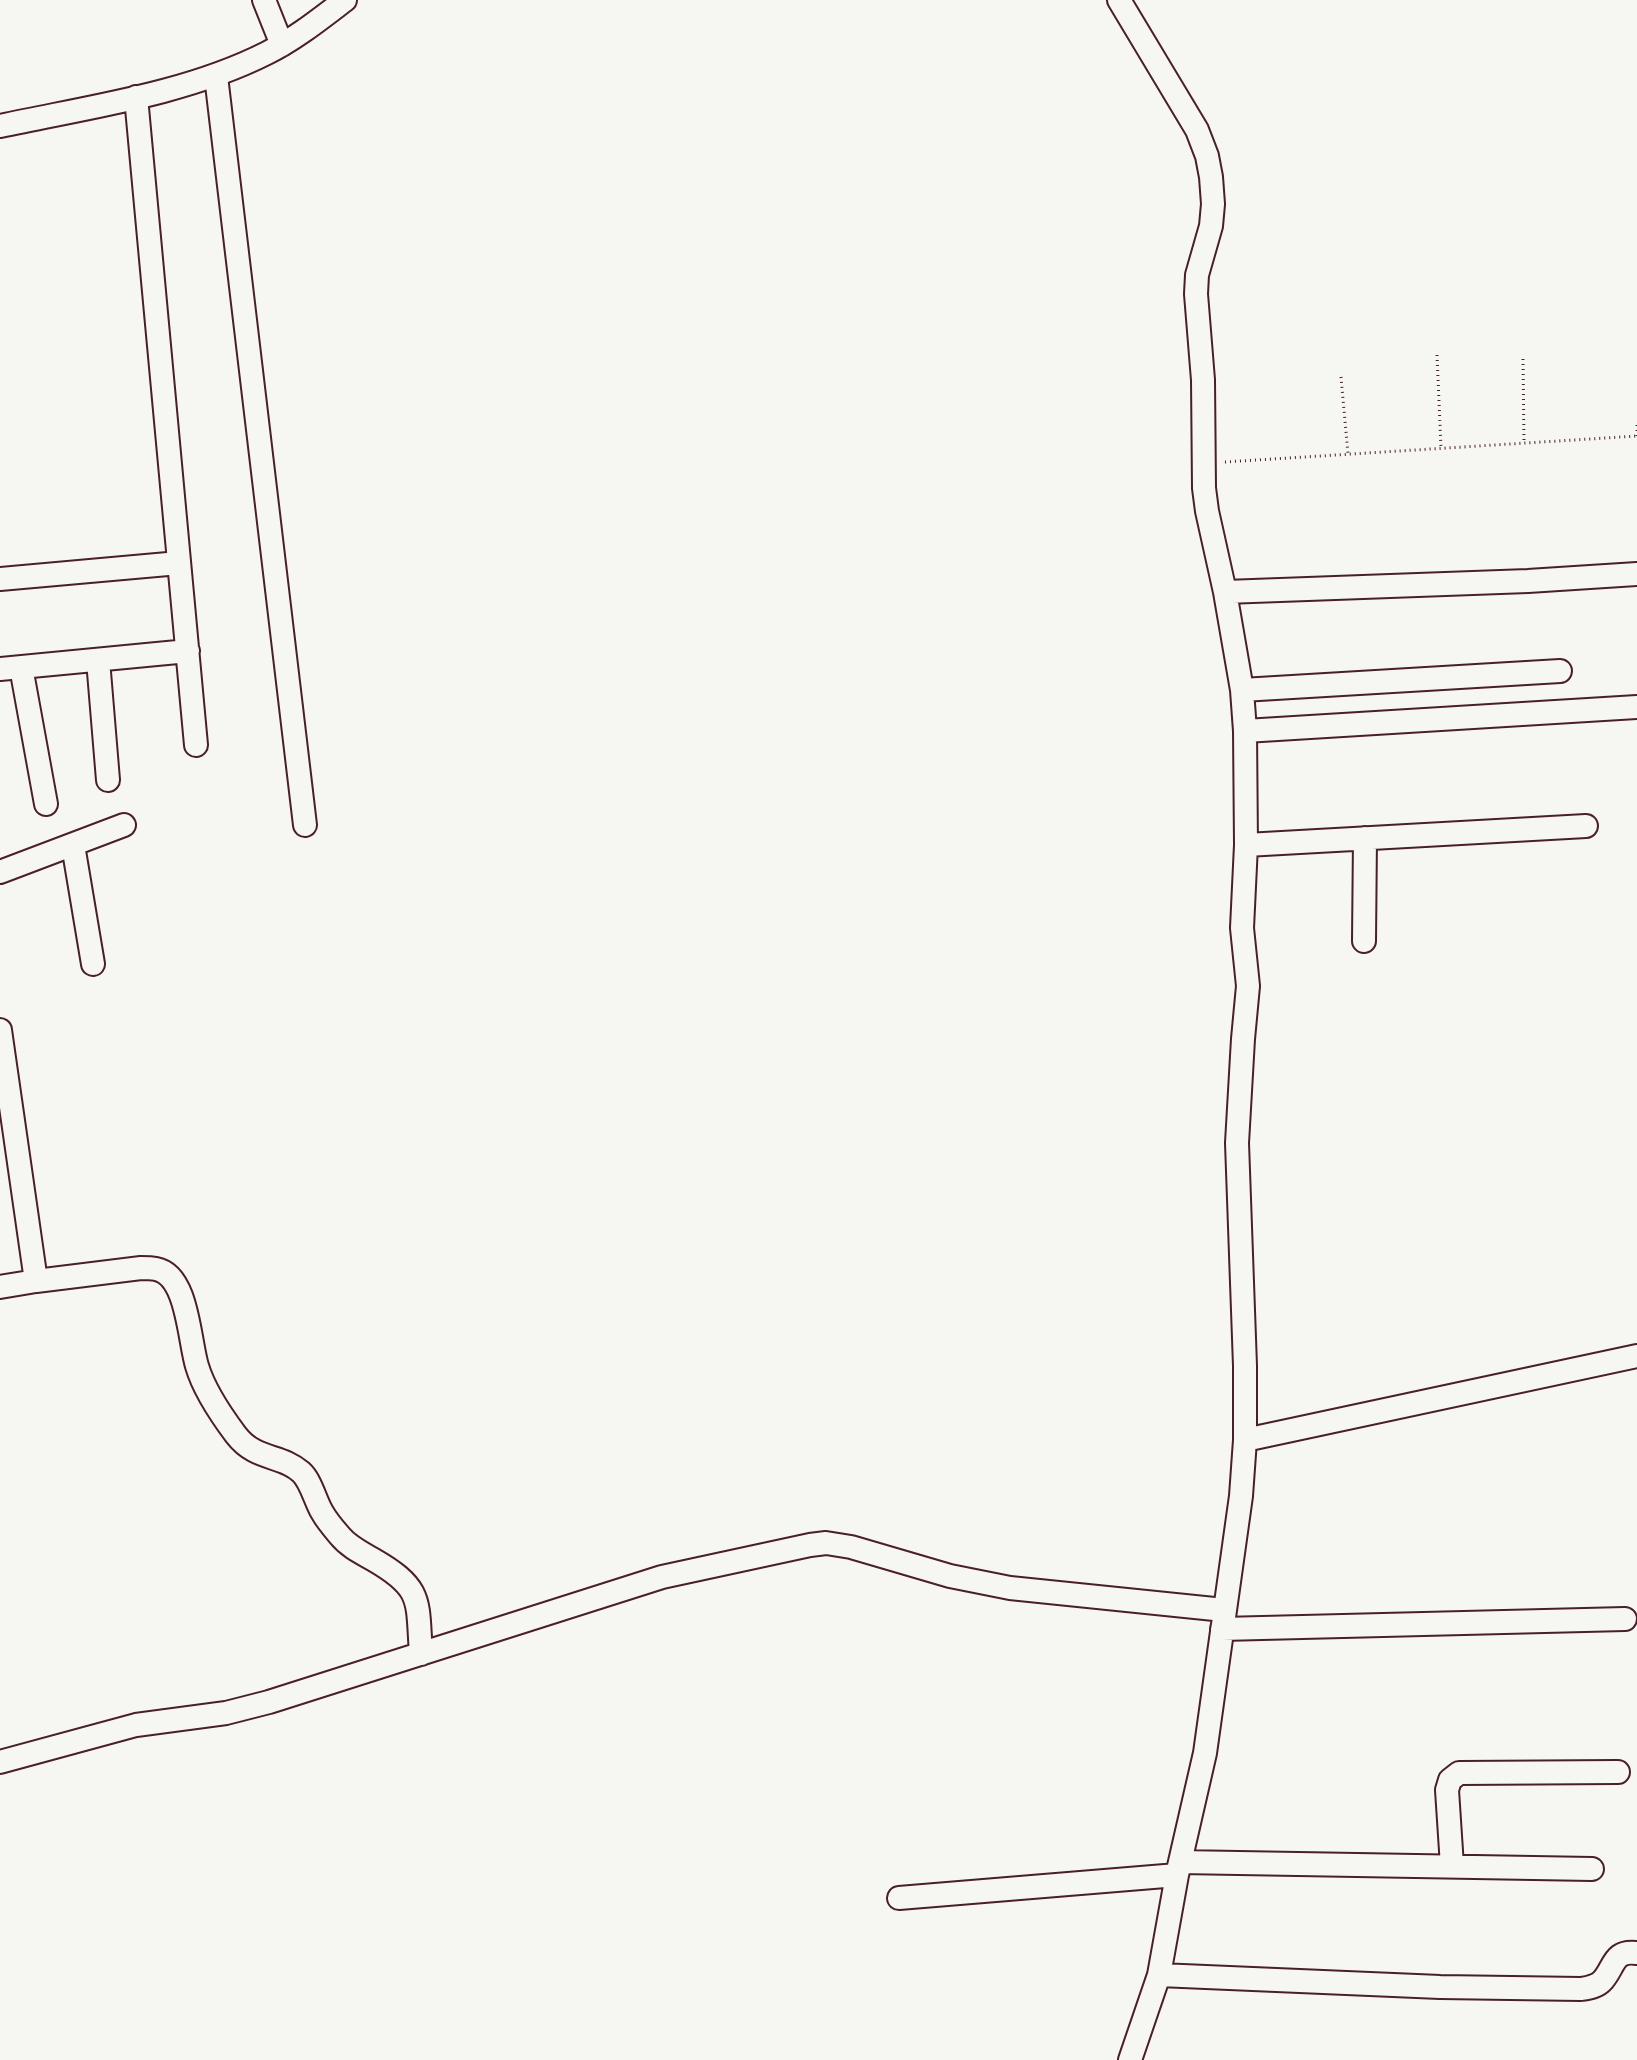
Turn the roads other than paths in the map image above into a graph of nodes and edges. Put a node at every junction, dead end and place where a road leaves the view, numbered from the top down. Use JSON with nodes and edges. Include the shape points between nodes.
{"nodes":[{"id":1,"x":264,"y":0,"type":"edge"},
{"id":2,"x":345,"y":0,"type":"edge"},
{"id":3,"x":1120,"y":0,"type":"edge"},
{"id":4,"x":282,"y":45,"type":"junction"},
{"id":5,"x":216,"y":76,"type":"junction"},
{"id":6,"x":136,"y":97,"type":"junction"},
{"id":7,"x":0,"y":126,"type":"edge"},
{"id":8,"x":179,"y":563,"type":"junction"},
{"id":9,"x":1637,"y":574,"type":"edge"},
{"id":10,"x":0,"y":579,"type":"edge"},
{"id":11,"x":1225,"y":592,"type":"junction"},
{"id":12,"x":188,"y":651,"type":"junction"},
{"id":13,"x":98,"y":660,"type":"junction"},
{"id":14,"x":10,"y":668,"type":"edge"},
{"id":15,"x":1560,"y":671,"type":"dead end"},
{"id":16,"x":1242,"y":690,"type":"junction"},
{"id":17,"x":1637,"y":706,"type":"edge"},
{"id":18,"x":1245,"y":731,"type":"junction"},
{"id":19,"x":196,"y":745,"type":"dead end"},
{"id":20,"x":108,"y":780,"type":"dead end"},
{"id":21,"x":46,"y":804,"type":"dead end"},
{"id":22,"x":124,"y":825,"type":"dead end"},
{"id":23,"x":305,"y":825,"type":"dead end"},
{"id":24,"x":1586,"y":826,"type":"dead end"},
{"id":25,"x":1365,"y":838,"type":"junction"},
{"id":26,"x":73,"y":845,"type":"junction"},
{"id":27,"x":1246,"y":845,"type":"junction"},
{"id":28,"x":0,"y":872,"type":"edge"},
{"id":29,"x":1364,"y":941,"type":"dead end"},
{"id":30,"x":94,"y":964,"type":"dead end"},
{"id":31,"x":0,"y":1030,"type":"edge"},
{"id":32,"x":36,"y":1281,"type":"junction"},
{"id":33,"x":0,"y":1287,"type":"edge"},
{"id":34,"x":1637,"y":1356,"type":"edge"},
{"id":35,"x":1245,"y":1440,"type":"junction"},
{"id":36,"x":1223,"y":1619,"type":"junction"},
{"id":37,"x":1625,"y":1619,"type":"dead end"},
{"id":38,"x":421,"y":1654,"type":"junction"},
{"id":39,"x":0,"y":1762,"type":"edge"},
{"id":40,"x":1618,"y":1772,"type":"dead end"},
{"id":41,"x":1452,"y":1866,"type":"junction"},
{"id":42,"x":1179,"y":1868,"type":"junction"},
{"id":43,"x":1592,"y":1868,"type":"dead end"},
{"id":44,"x":899,"y":1898,"type":"dead end"},
{"id":45,"x":1637,"y":1953,"type":"edge"},
{"id":46,"x":1159,"y":1975,"type":"junction"},
{"id":47,"x":1130,"y":2060,"type":"edge"}],
"edges":[{"from":1,"to":4,"type":"street"},
{"from":2,"to":4,"type":"street"},
{"from":3,"to":11,"type":"street","via":[[1197,130],[1210,170],[1212,219],[1197,275],[1196,294],[1203,380],[1207,511]]},
{"from":4,"to":5,"type":"street"},
{"from":5,"to":6,"type":"street"},
{"from":5,"to":23,"type":"street"},
{"from":6,"to":7,"type":"street"},
{"from":6,"to":8,"type":"street"},
{"from":8,"to":10,"type":"street"},
{"from":8,"to":12,"type":"street"},
{"from":9,"to":11,"type":"street"},
{"from":11,"to":16,"type":"street"},
{"from":12,"to":13,"type":"street"},
{"from":12,"to":19,"type":"street"},
{"from":13,"to":14,"type":"street"},
{"from":13,"to":20,"type":"street"},
{"from":14,"to":21,"type":"street"},
{"from":15,"to":16,"type":"street"},
{"from":16,"to":18,"type":"street"},
{"from":17,"to":18,"type":"street"},
{"from":18,"to":27,"type":"street"},
{"from":22,"to":26,"type":"street"},
{"from":24,"to":25,"type":"street"},
{"from":25,"to":27,"type":"street"},
{"from":25,"to":29,"type":"street"},
{"from":26,"to":28,"type":"street"},
{"from":26,"to":30,"type":"street"},
{"from":27,"to":35,"type":"street","via":[[1242,928],[1248,986],[1237,1143]]},
{"from":31,"to":32,"type":"street"},
{"from":32,"to":33,"type":"street"},
{"from":32,"to":38,"type":"street","via":[[141,1268],[165,1272],[180,1292],[200,1374],[232,1428],[249,1449],[302,1472],[323,1514],[342,1539],[395,1572],[409,1585],[417,1604]]},
{"from":34,"to":35,"type":"street"},
{"from":35,"to":36,"type":"street","via":[[1241,1496]]},
{"from":36,"to":37,"type":"street"},
{"from":36,"to":38,"type":"street","via":[[1010,1588],[950,1576],[851,1547],[826,1543],[662,1577]]},
{"from":36,"to":42,"type":"street","via":[[1205,1753]]},
{"from":38,"to":39,"type":"street","via":[[269,1702],[226,1713],[136,1724]]},
{"from":40,"to":41,"type":"street","via":[[1459,1773],[1450,1780],[1447,1790]]},
{"from":41,"to":42,"type":"street"},
{"from":41,"to":43,"type":"street"},
{"from":42,"to":44,"type":"street"},
{"from":42,"to":46,"type":"street"},
{"from":45,"to":46,"type":"street","via":[[1629,1952],[1617,1957],[1602,1981],[1581,1989],[1440,1987]]},
{"from":46,"to":47,"type":"street"}]}
